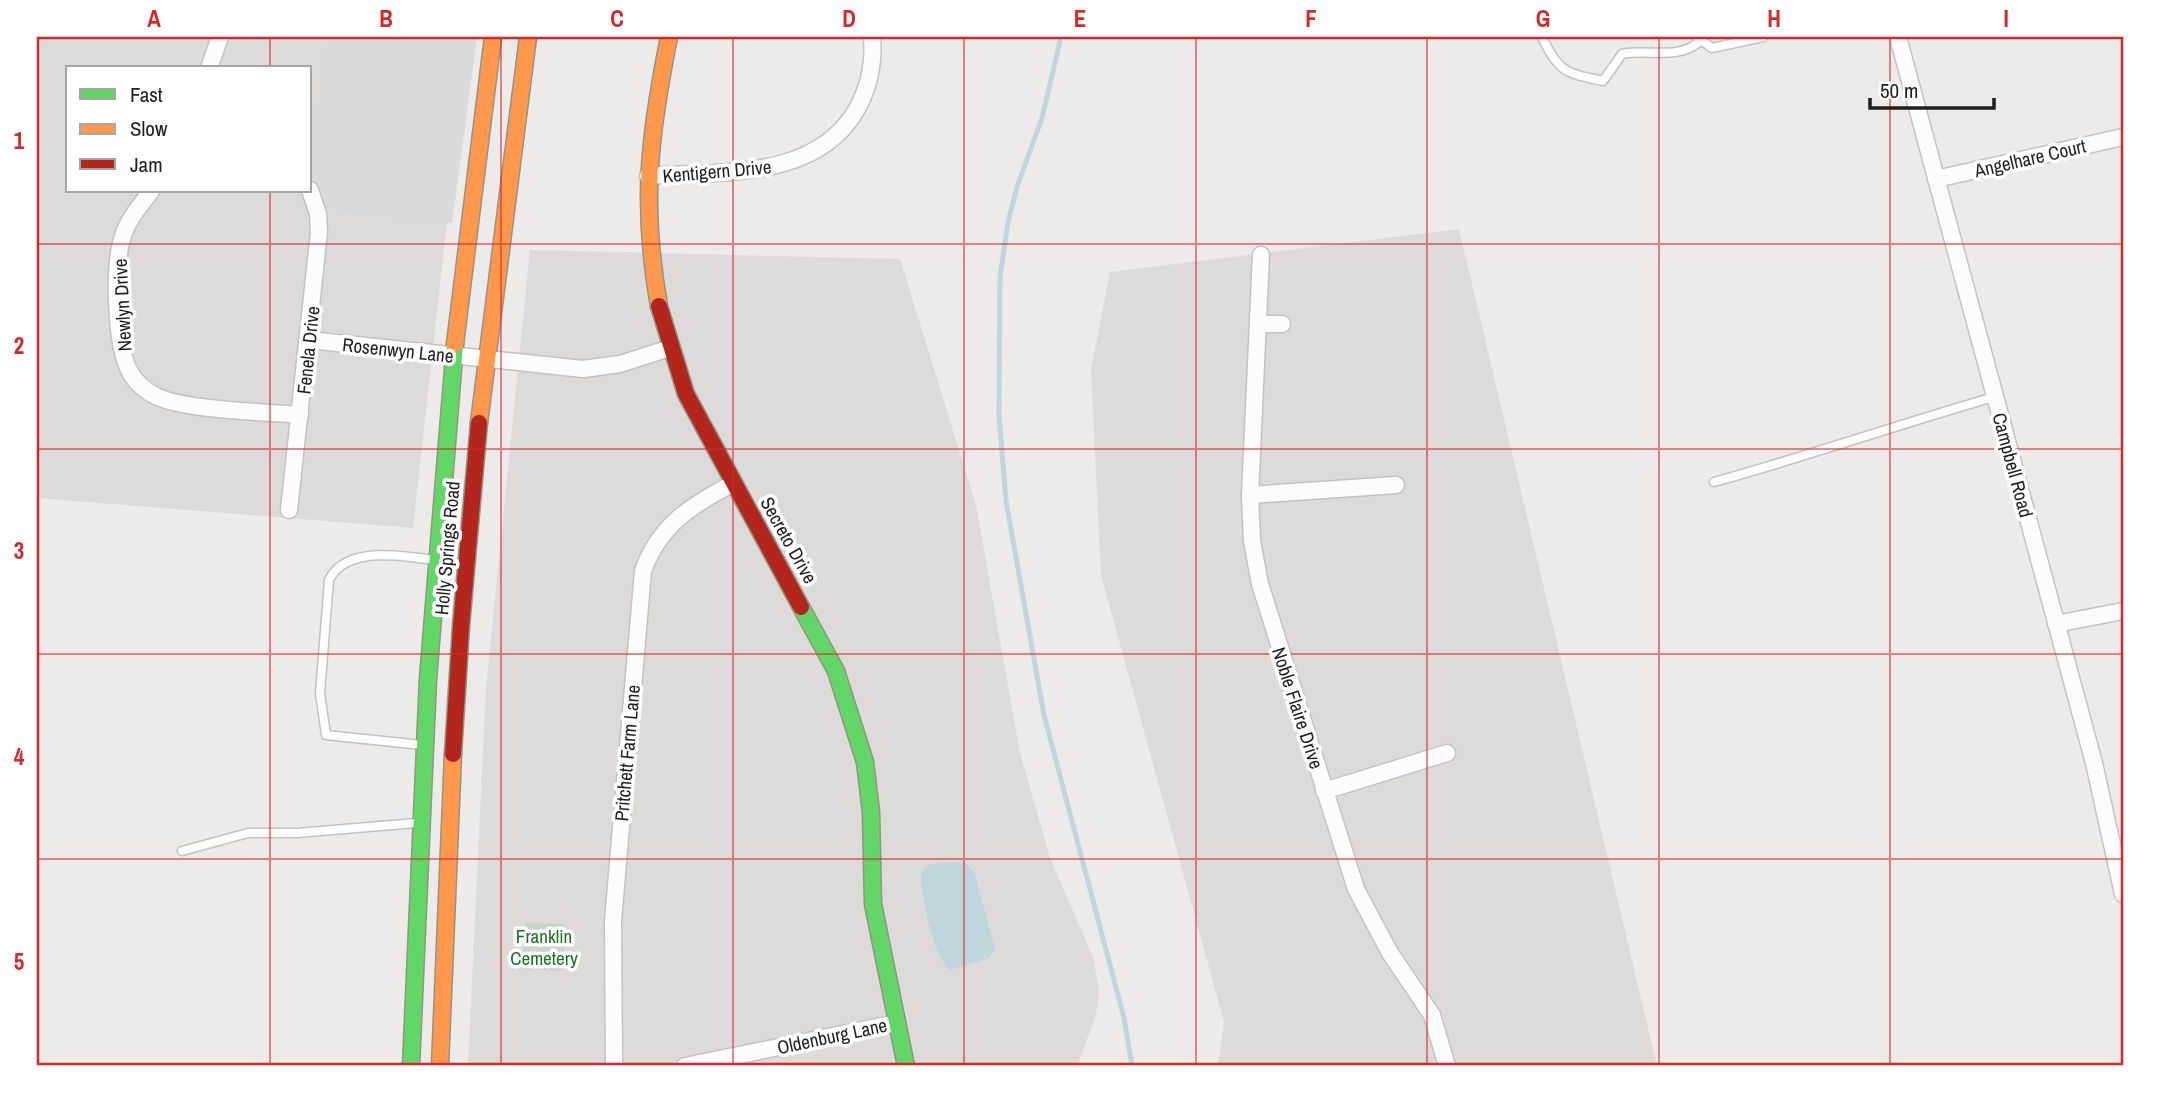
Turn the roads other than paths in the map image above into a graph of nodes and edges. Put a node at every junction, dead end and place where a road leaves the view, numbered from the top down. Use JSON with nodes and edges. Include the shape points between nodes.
{"nodes":[{"id":1,"x":220,"y":37,"type":"edge"},
{"id":2,"x":493,"y":37,"type":"edge"},
{"id":3,"x":528,"y":37,"type":"edge"},
{"id":4,"x":669,"y":37,"type":"edge"},
{"id":5,"x":872,"y":37,"type":"edge"},
{"id":6,"x":1542,"y":37,"type":"edge"},
{"id":7,"x":1763,"y":37,"type":"edge"},
{"id":8,"x":1898,"y":37,"type":"edge"},
{"id":9,"x":1698,"y":39,"type":"edge"},
{"id":10,"x":1741,"y":39,"type":"edge"},
{"id":11,"x":210,"y":66,"type":"edge"},
{"id":12,"x":2123,"y":137,"type":"edge"},
{"id":13,"x":648,"y":176,"type":"junction"},
{"id":14,"x":1936,"y":179,"type":"junction"},
{"id":15,"x":150,"y":192,"type":"edge"},
{"id":16,"x":311,"y":192,"type":"edge"},
{"id":17,"x":1261,"y":256,"type":"dead end"},
{"id":18,"x":1259,"y":324,"type":"junction"},
{"id":19,"x":1282,"y":324,"type":"dead end"},
{"id":20,"x":309,"y":340,"type":"junction"},
{"id":21,"x":667,"y":349,"type":"junction"},
{"id":22,"x":453,"y":356,"type":"junction"},
{"id":23,"x":487,"y":359,"type":"junction"},
{"id":24,"x":1994,"y":397,"type":"junction"},
{"id":25,"x":300,"y":415,"type":"junction"},
{"id":26,"x":1714,"y":482,"type":"dead end"},
{"id":27,"x":734,"y":483,"type":"junction"},
{"id":28,"x":1396,"y":485,"type":"dead end"},
{"id":29,"x":1250,"y":495,"type":"junction"},
{"id":30,"x":289,"y":510,"type":"dead end"},
{"id":31,"x":436,"y":561,"type":"junction"},
{"id":32,"x":466,"y":564,"type":"junction"},
{"id":33,"x":2123,"y":611,"type":"edge"},
{"id":34,"x":2056,"y":624,"type":"junction"},
{"id":35,"x":423,"y":745,"type":"junction"},
{"id":36,"x":1447,"y":753,"type":"dead end"},
{"id":37,"x":1324,"y":792,"type":"junction"},
{"id":38,"x":419,"y":823,"type":"junction"},
{"id":39,"x":182,"y":851,"type":"dead end"},
{"id":40,"x":2123,"y":894,"type":"edge"},
{"id":41,"x":897,"y":1023,"type":"junction"},
{"id":42,"x":411,"y":1066,"type":"edge"},
{"id":43,"x":440,"y":1066,"type":"edge"},
{"id":44,"x":614,"y":1066,"type":"edge"},
{"id":45,"x":685,"y":1066,"type":"edge"},
{"id":46,"x":906,"y":1066,"type":"edge"},
{"id":47,"x":1447,"y":1066,"type":"edge"}],
"edges":[{"from":1,"to":11,"type":"street"},
{"from":2,"to":22,"type":"main road","name":"Holly Springs Road"},
{"from":3,"to":23,"type":"main road","name":"Holly Springs Road"},
{"from":4,"to":13,"type":"main road","name":"Secreto Drive","via":[[652,123]]},
{"from":5,"to":13,"type":"street","name":"Kentigern Drive","via":[[871,69],[860,104],[842,130],[814,153],[777,166]]},
{"from":6,"to":9,"type":"lane","via":[[1565,73],[1603,80],[1622,54],[1673,53],[1692,48]]},
{"from":7,"to":10,"type":"lane"},
{"from":8,"to":14,"type":"street","name":"Campbell Road"},
{"from":9,"to":10,"type":"lane","via":[[1712,48]]},
{"from":12,"to":14,"type":"street","name":"Angelhare Court"},
{"from":13,"to":21,"type":"main road","name":"Secreto Drive","via":[[655,275]]},
{"from":14,"to":24,"type":"street","name":"Campbell Road"},
{"from":15,"to":25,"type":"street","name":"Newlyn Drive","via":[[130,219],[119,253],[122,349],[131,373],[146,390],[167,401]]},
{"from":16,"to":20,"type":"street","name":"Fenela Drive","via":[[320,232]]},
{"from":17,"to":18,"type":"street","name":"Noble Flaire Drive"},
{"from":18,"to":19,"type":"street"},
{"from":18,"to":29,"type":"street","name":"Noble Flaire Drive"},
{"from":20,"to":22,"type":"street","name":"Rosenwyn Lane"},
{"from":20,"to":25,"type":"street","name":"Fenela Drive"},
{"from":21,"to":23,"type":"street","name":"Rosenwyn Lane","via":[[620,364],[583,369]]},
{"from":21,"to":27,"type":"main road","name":"Secreto Drive"},
{"from":22,"to":23,"type":"street","name":"Rosenwyn Lane"},
{"from":22,"to":31,"type":"main road","name":"Holly Springs Road"},
{"from":23,"to":32,"type":"main road","name":"Holly Springs Road"},
{"from":24,"to":26,"type":"lane"},
{"from":24,"to":34,"type":"street","name":"Campbell Road"},
{"from":25,"to":30,"type":"street","name":"Fenela Drive"},
{"from":27,"to":41,"type":"main road","name":"Secreto Drive","via":[[835,671],[857,730],[869,786],[873,904]]},
{"from":27,"to":44,"type":"street","name":"Pritchett Farm Lane","via":[[675,520],[655,543],[643,571],[613,921]]},
{"from":28,"to":29,"type":"street"},
{"from":29,"to":37,"type":"street","name":"Noble Flaire Drive","via":[[1252,541],[1262,592]]},
{"from":31,"to":32,"type":"lane"},
{"from":31,"to":35,"type":"main road","name":"Holly Springs Road"},
{"from":31,"to":35,"type":"lane","via":[[373,555],[345,561],[334,569],[328,580],[320,693],[326,735]]},
{"from":32,"to":43,"type":"main road","name":"Holly Springs Road"},
{"from":33,"to":34,"type":"street"},
{"from":34,"to":40,"type":"street","name":"Campbell Road"},
{"from":35,"to":38,"type":"main road","name":"Holly Springs Road"},
{"from":36,"to":37,"type":"street"},
{"from":37,"to":47,"type":"street","name":"Noble Flaire Drive","via":[[1356,889],[1383,943],[1432,1015]]},
{"from":38,"to":39,"type":"lane","via":[[248,833]]},
{"from":38,"to":42,"type":"main road","name":"Holly Springs Road"},
{"from":41,"to":45,"type":"street","name":"Oldenburg Lane"},
{"from":41,"to":46,"type":"main road","name":"Secreto Drive"}]}
